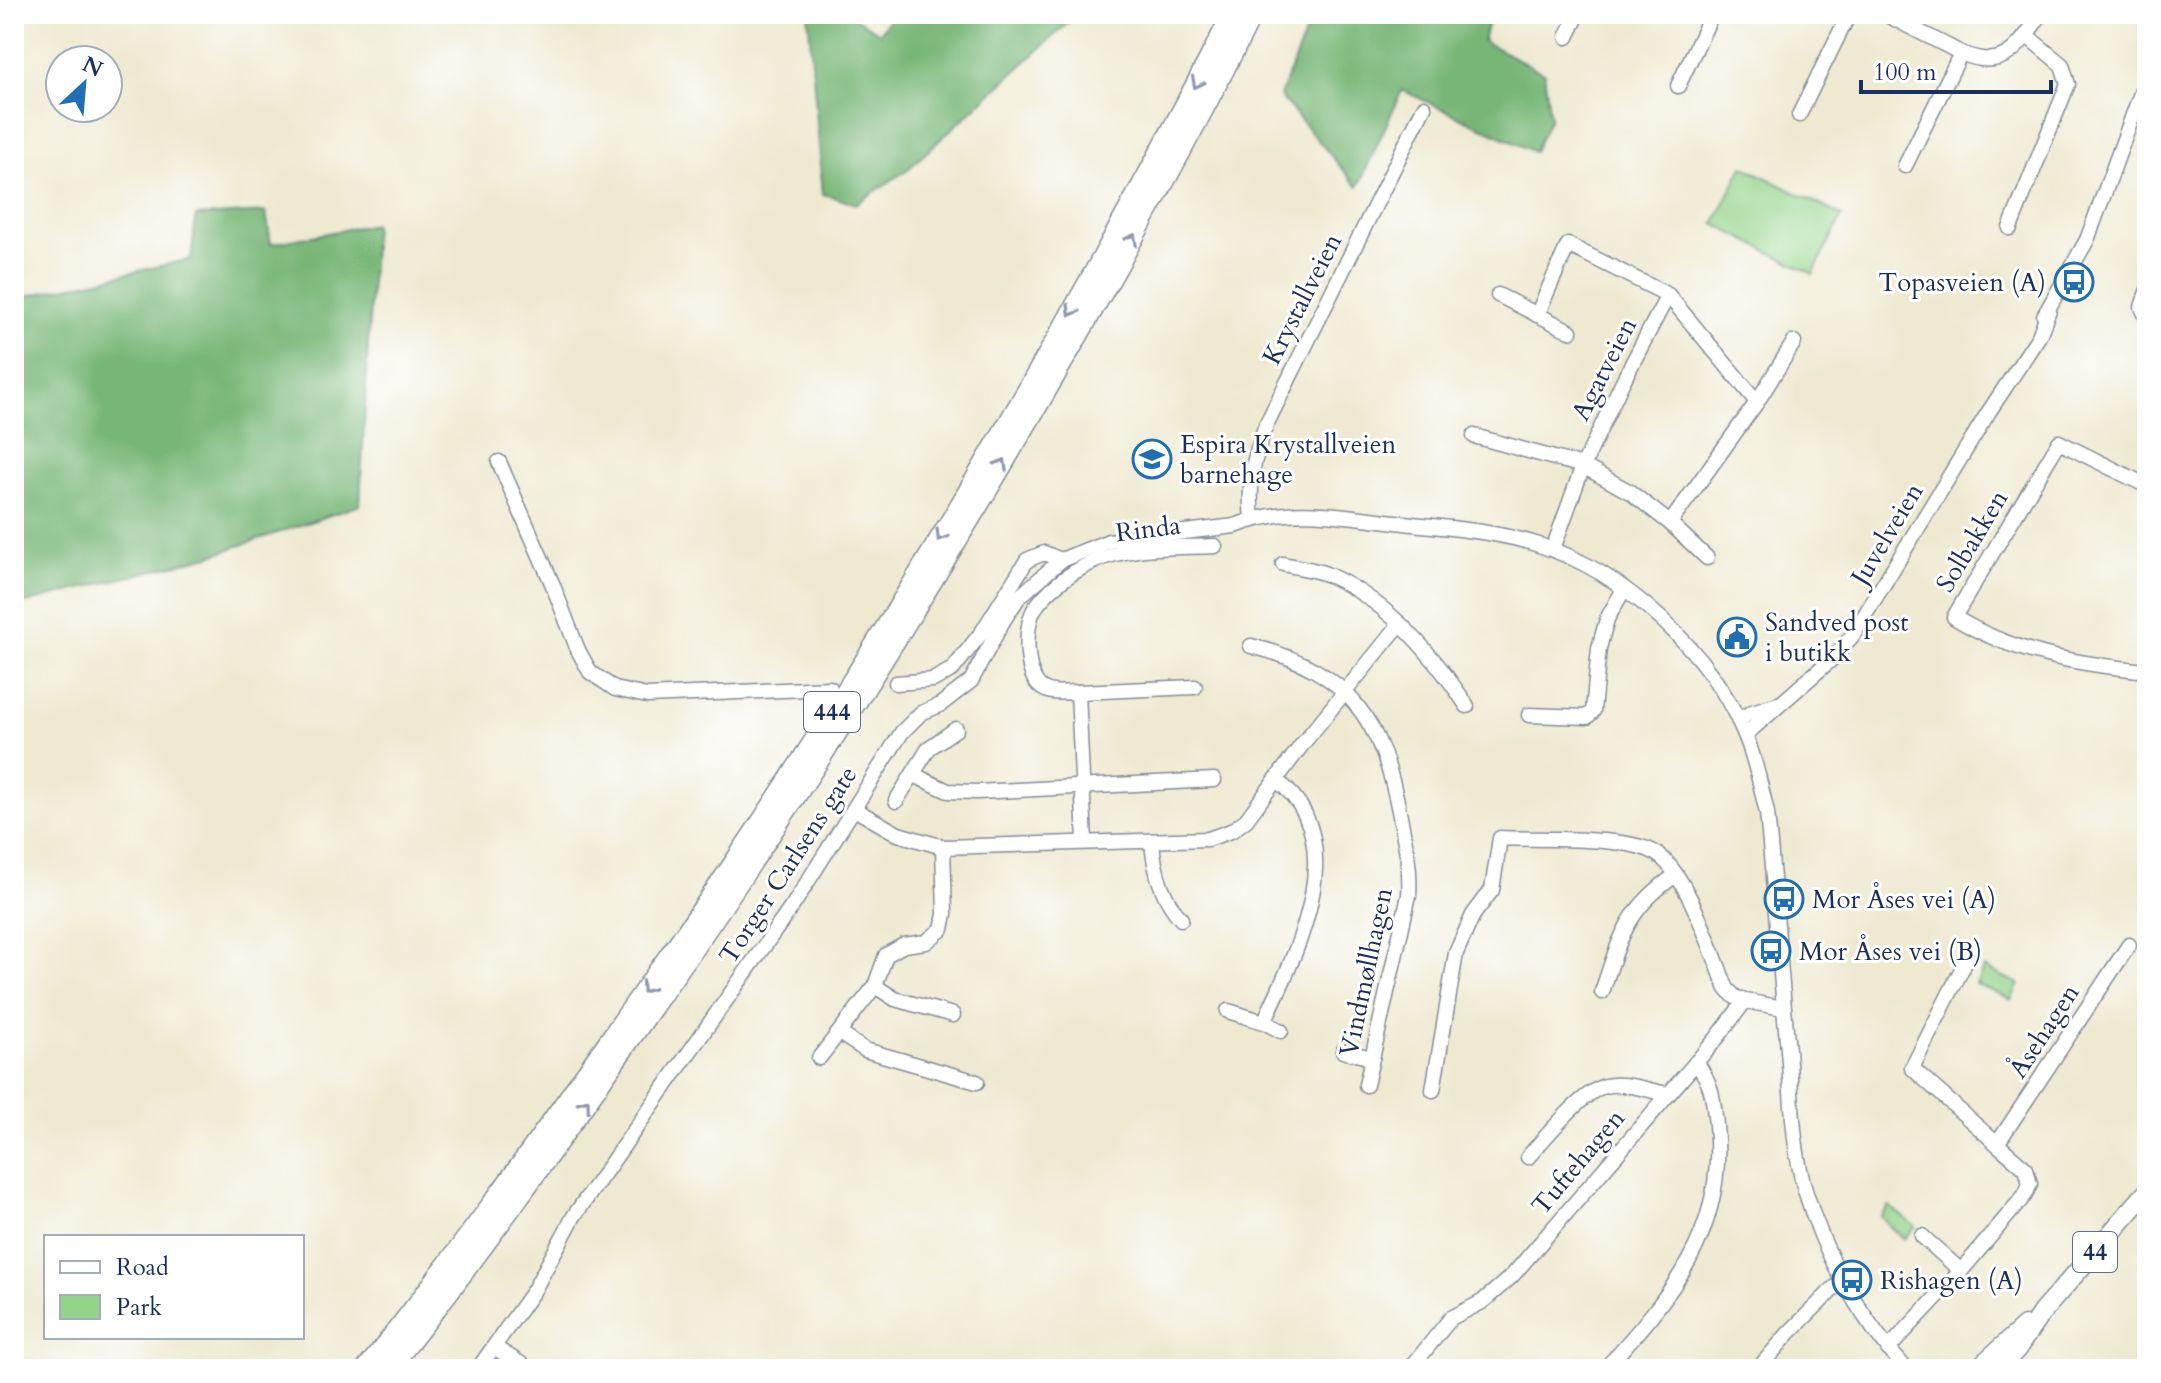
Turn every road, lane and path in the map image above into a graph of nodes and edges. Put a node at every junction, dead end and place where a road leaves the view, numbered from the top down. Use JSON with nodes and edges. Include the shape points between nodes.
{"nodes":[{"id":1,"x":1233,"y":14,"type":"edge"},
{"id":2,"x":1252,"y":14,"type":"edge"},
{"id":3,"x":1578,"y":14,"type":"edge"},
{"id":4,"x":1712,"y":14,"type":"edge"},
{"id":5,"x":1849,"y":14,"type":"edge"},
{"id":6,"x":1885,"y":14,"type":"edge"},
{"id":7,"x":2041,"y":14,"type":"edge"},
{"id":8,"x":2027,"y":36,"type":"junction"},
{"id":9,"x":1567,"y":37,"type":"dead end"},
{"id":10,"x":1961,"y":53,"type":"junction"},
{"id":11,"x":2147,"y":77,"type":"edge"},
{"id":12,"x":1678,"y":86,"type":"dead end"},
{"id":13,"x":1424,"y":107,"type":"dead end"},
{"id":14,"x":1799,"y":115,"type":"dead end"},
{"id":15,"x":1905,"y":166,"type":"dead end"},
{"id":16,"x":2010,"y":228,"type":"dead end"},
{"id":17,"x":2147,"y":292,"type":"edge"},
{"id":18,"x":1498,"y":295,"type":"dead end"},
{"id":19,"x":1668,"y":295,"type":"junction"},
{"id":20,"x":1537,"y":315,"type":"junction"},
{"id":21,"x":2147,"y":318,"type":"edge"},
{"id":22,"x":1570,"y":331,"type":"dead end"},
{"id":23,"x":1794,"y":342,"type":"dead end"},
{"id":24,"x":1757,"y":402,"type":"junction"},
{"id":25,"x":1474,"y":436,"type":"dead end"},
{"id":26,"x":499,"y":462,"type":"dead end"},
{"id":27,"x":1583,"y":466,"type":"junction"},
{"id":28,"x":2147,"y":486,"type":"edge"},
{"id":29,"x":1252,"y":519,"type":"junction"},
{"id":30,"x":1670,"y":523,"type":"junction"},
{"id":31,"x":1215,"y":546,"type":"dead end"},
{"id":32,"x":1553,"y":549,"type":"junction"},
{"id":33,"x":1707,"y":558,"type":"dead end"},
{"id":34,"x":1061,"y":560,"type":"junction"},
{"id":35,"x":1283,"y":564,"type":"dead end"},
{"id":36,"x":1624,"y":589,"type":"junction"},
{"id":37,"x":1400,"y":624,"type":"junction"},
{"id":38,"x":1251,"y":646,"type":"dead end"},
{"id":39,"x":2147,"y":671,"type":"edge"},
{"id":40,"x":896,"y":683,"type":"dead end"},
{"id":41,"x":1195,"y":687,"type":"dead end"},
{"id":42,"x":830,"y":688,"type":"dead end"},
{"id":43,"x":1078,"y":692,"type":"junction"},
{"id":44,"x":1344,"y":693,"type":"junction"},
{"id":45,"x":1780,"y":703,"type":"junction"},
{"id":46,"x":1467,"y":706,"type":"dead end"},
{"id":47,"x":1529,"y":715,"type":"dead end"},
{"id":48,"x":1738,"y":720,"type":"junction"},
{"id":49,"x":956,"y":729,"type":"dead end"},
{"id":50,"x":1745,"y":735,"type":"junction"},
{"id":51,"x":914,"y":775,"type":"junction"},
{"id":52,"x":1214,"y":780,"type":"dead end"},
{"id":53,"x":1276,"y":780,"type":"junction"},
{"id":54,"x":1082,"y":786,"type":"junction"},
{"id":55,"x":896,"y":801,"type":"dead end"},
{"id":56,"x":854,"y":809,"type":"junction"},
{"id":57,"x":1152,"y":841,"type":"junction"},
{"id":58,"x":1085,"y":842,"type":"junction"},
{"id":59,"x":943,"y":847,"type":"junction"},
{"id":60,"x":1676,"y":875,"type":"junction"},
{"id":61,"x":1181,"y":919,"type":"dead end"},
{"id":62,"x":2129,"y":945,"type":"dead end"},
{"id":63,"x":1972,"y":949,"type":"dead end"},
{"id":64,"x":875,"y":986,"type":"junction"},
{"id":65,"x":1602,"y":992,"type":"dead end"},
{"id":66,"x":1745,"y":1001,"type":"junction"},
{"id":67,"x":1783,"y":1008,"type":"junction"},
{"id":68,"x":1228,"y":1011,"type":"dead end"},
{"id":69,"x":953,"y":1015,"type":"dead end"},
{"id":70,"x":1264,"y":1022,"type":"junction"},
{"id":71,"x":1281,"y":1031,"type":"dead end"},
{"id":72,"x":839,"y":1033,"type":"junction"},
{"id":73,"x":1343,"y":1051,"type":"dead end"},
{"id":74,"x":819,"y":1058,"type":"dead end"},
{"id":75,"x":1372,"y":1058,"type":"junction"},
{"id":76,"x":1696,"y":1062,"type":"junction"},
{"id":77,"x":977,"y":1082,"type":"dead end"},
{"id":78,"x":1366,"y":1085,"type":"dead end"},
{"id":79,"x":1433,"y":1090,"type":"dead end"},
{"id":80,"x":1667,"y":1094,"type":"junction"},
{"id":81,"x":1997,"y":1144,"type":"junction"},
{"id":82,"x":1528,"y":1157,"type":"dead end"},
{"id":83,"x":2147,"y":1192,"type":"edge"},
{"id":84,"x":1922,"y":1236,"type":"dead end"},
{"id":85,"x":1961,"y":1271,"type":"junction"},
{"id":86,"x":1844,"y":1283,"type":"junction"},
{"id":87,"x":2042,"y":1312,"type":"junction"},
{"id":88,"x":494,"y":1347,"type":"junction"},
{"id":89,"x":1888,"y":1349,"type":"junction"},
{"id":90,"x":367,"y":1369,"type":"edge"},
{"id":91,"x":388,"y":1369,"type":"edge"},
{"id":92,"x":478,"y":1369,"type":"edge"},
{"id":93,"x":529,"y":1369,"type":"edge"},
{"id":94,"x":1410,"y":1369,"type":"edge"},
{"id":95,"x":1605,"y":1369,"type":"edge"},
{"id":96,"x":1758,"y":1369,"type":"edge"},
{"id":97,"x":1906,"y":1369,"type":"edge"},
{"id":98,"x":1977,"y":1369,"type":"edge"},
{"id":99,"x":1998,"y":1369,"type":"edge"}],
"edges":[{"from":1,"to":90,"type":"highway","number":"444","one_way":true,"via":[[1082,294],[840,700],[732,866],[515,1174]]},
{"from":91,"to":2,"type":"highway","number":"444","one_way":true,"via":[[592,1094],[830,744],[1098,301]]},
{"from":3,"to":9,"type":"street"},
{"from":4,"to":12,"type":"street"},
{"from":5,"to":14,"type":"street"},
{"from":6,"to":10,"type":"street"},
{"from":7,"to":8,"type":"street"},
{"from":8,"to":10,"type":"street","via":[[2006,56],[1981,62]]},
{"from":8,"to":16,"type":"street","via":[[2062,65],[2068,84]]},
{"from":10,"to":15,"type":"street"},
{"from":11,"to":45,"type":"street","name":"Juvelveien","via":[[2101,207],[2039,336],[1852,636]]},
{"from":13,"to":29,"type":"street","name":"Krystallveien","via":[[1266,425],[1253,461]]},
{"from":17,"to":21,"type":"street","via":[[2142,307]]},
{"from":18,"to":20,"type":"street","name":"Agatveien"},
{"from":19,"to":20,"type":"street","via":[[1568,245]]},
{"from":19,"to":24,"type":"street"},
{"from":19,"to":27,"type":"street","name":"Agatveien"},
{"from":20,"to":22,"type":"street","name":"Agatveien"},
{"from":23,"to":24,"type":"street"},
{"from":24,"to":30,"type":"street"},
{"from":25,"to":27,"type":"street"},
{"from":26,"to":42,"type":"street","via":[[590,672],[615,689],[647,696]]},
{"from":27,"to":30,"type":"street","via":[[1630,492]]},
{"from":27,"to":32,"type":"street","name":"Agatveien"},
{"from":28,"to":39,"type":"street","name":"Solbakken","via":[[2059,442],[1954,617],[2050,657]]},
{"from":29,"to":32,"type":"street","via":[[1296,511],[1485,533]]},
{"from":29,"to":34,"type":"street","name":"Torger Carlsens gate","via":[[1235,526],[1109,541]]},
{"from":30,"to":33,"type":"street"},
{"from":31,"to":43,"type":"street","name":"Rinda","via":[[1121,553],[1094,561],[1052,589],[1027,627],[1032,678],[1050,693]]},
{"from":32,"to":36,"type":"street"},
{"from":34,"to":40,"type":"street","via":[[1044,553],[1027,560],[953,669],[933,680]]},
{"from":34,"to":56,"type":"street","name":"Torger Carlsens gate","via":[[1018,598],[971,681],[902,732]]},
{"from":35,"to":37,"type":"street","via":[[1326,574]]},
{"from":36,"to":47,"type":"street","via":[[1603,634],[1593,711],[1587,717]]},
{"from":36,"to":48,"type":"street","via":[[1700,659]]},
{"from":37,"to":44,"type":"street"},
{"from":37,"to":46,"type":"street"},
{"from":38,"to":44,"type":"street","name":"Vindmøllhagen","via":[[1308,665]]},
{"from":41,"to":43,"type":"street","name":"Rinda"},
{"from":43,"to":54,"type":"street"},
{"from":44,"to":53,"type":"street"},
{"from":44,"to":75,"type":"street","name":"Vindmøllhagen","via":[[1379,736],[1411,871]]},
{"from":45,"to":48,"type":"street","name":"Juvelveien"},
{"from":45,"to":50,"type":"street","name":"Juvelveien"},
{"from":48,"to":50,"type":"street"},
{"from":49,"to":51,"type":"street","via":[[929,748]]},
{"from":50,"to":67,"type":"street","via":[[1767,813]]},
{"from":51,"to":54,"type":"street","via":[[948,791]]},
{"from":51,"to":55,"type":"street"},
{"from":52,"to":54,"type":"street"},
{"from":53,"to":57,"type":"street","via":[[1231,831],[1208,839]]},
{"from":53,"to":70,"type":"street","via":[[1301,803],[1317,849],[1303,931]]},
{"from":54,"to":58,"type":"street"},
{"from":56,"to":59,"type":"street","via":[[898,834]]},
{"from":56,"to":88,"type":"street","name":"Torger Carlsens gate","via":[[793,905],[574,1216],[534,1290]]},
{"from":57,"to":58,"type":"street"},
{"from":57,"to":61,"type":"street","via":[[1163,893]]},
{"from":58,"to":59,"type":"street"},
{"from":59,"to":64,"type":"street","via":[[942,929],[926,942],[890,951]]},
{"from":60,"to":65,"type":"street","via":[[1654,890],[1627,923]]},
{"from":60,"to":66,"type":"street","via":[[1727,989]]},
{"from":60,"to":79,"type":"street","via":[[1656,853],[1639,846],[1500,838],[1492,890],[1473,915],[1456,953]]},
{"from":62,"to":81,"type":"street","name":"Åsehagen"},
{"from":63,"to":81,"type":"street","via":[[1912,1068]]},
{"from":64,"to":69,"type":"street","via":[[895,999]]},
{"from":64,"to":72,"type":"street"},
{"from":66,"to":67,"type":"street"},
{"from":66,"to":76,"type":"street","name":"Tuftehagen"},
{"from":67,"to":86,"type":"street","via":[[1805,1189]]},
{"from":68,"to":70,"type":"street"},
{"from":70,"to":71,"type":"street"},
{"from":72,"to":74,"type":"street"},
{"from":72,"to":77,"type":"street","via":[[865,1050]]},
{"from":73,"to":75,"type":"street"},
{"from":75,"to":78,"type":"street","name":"Vindmøllhagen"},
{"from":76,"to":80,"type":"street","name":"Tuftehagen"},
{"from":76,"to":95,"type":"street","via":[[1712,1089],[1717,1139],[1707,1221],[1659,1309]]},
{"from":80,"to":82,"type":"street","via":[[1621,1086],[1592,1092]]},
{"from":80,"to":94,"type":"street","name":"Tuftehagen","via":[[1512,1276],[1482,1302],[1451,1318]]},
{"from":81,"to":85,"type":"street","via":[[2026,1169],[2030,1184]]},
{"from":83,"to":87,"type":"main road","number":"44"},
{"from":84,"to":85,"type":"street"},
{"from":85,"to":89,"type":"street"},
{"from":86,"to":89,"type":"street"},
{"from":86,"to":96,"type":"street"},
{"from":87,"to":98,"type":"main road","number":"44"},
{"from":87,"to":99,"type":"main road","number":"44"},
{"from":88,"to":92,"type":"street","name":"Torger Carlsens gate"},
{"from":88,"to":93,"type":"street"},
{"from":89,"to":97,"type":"street"}]}
